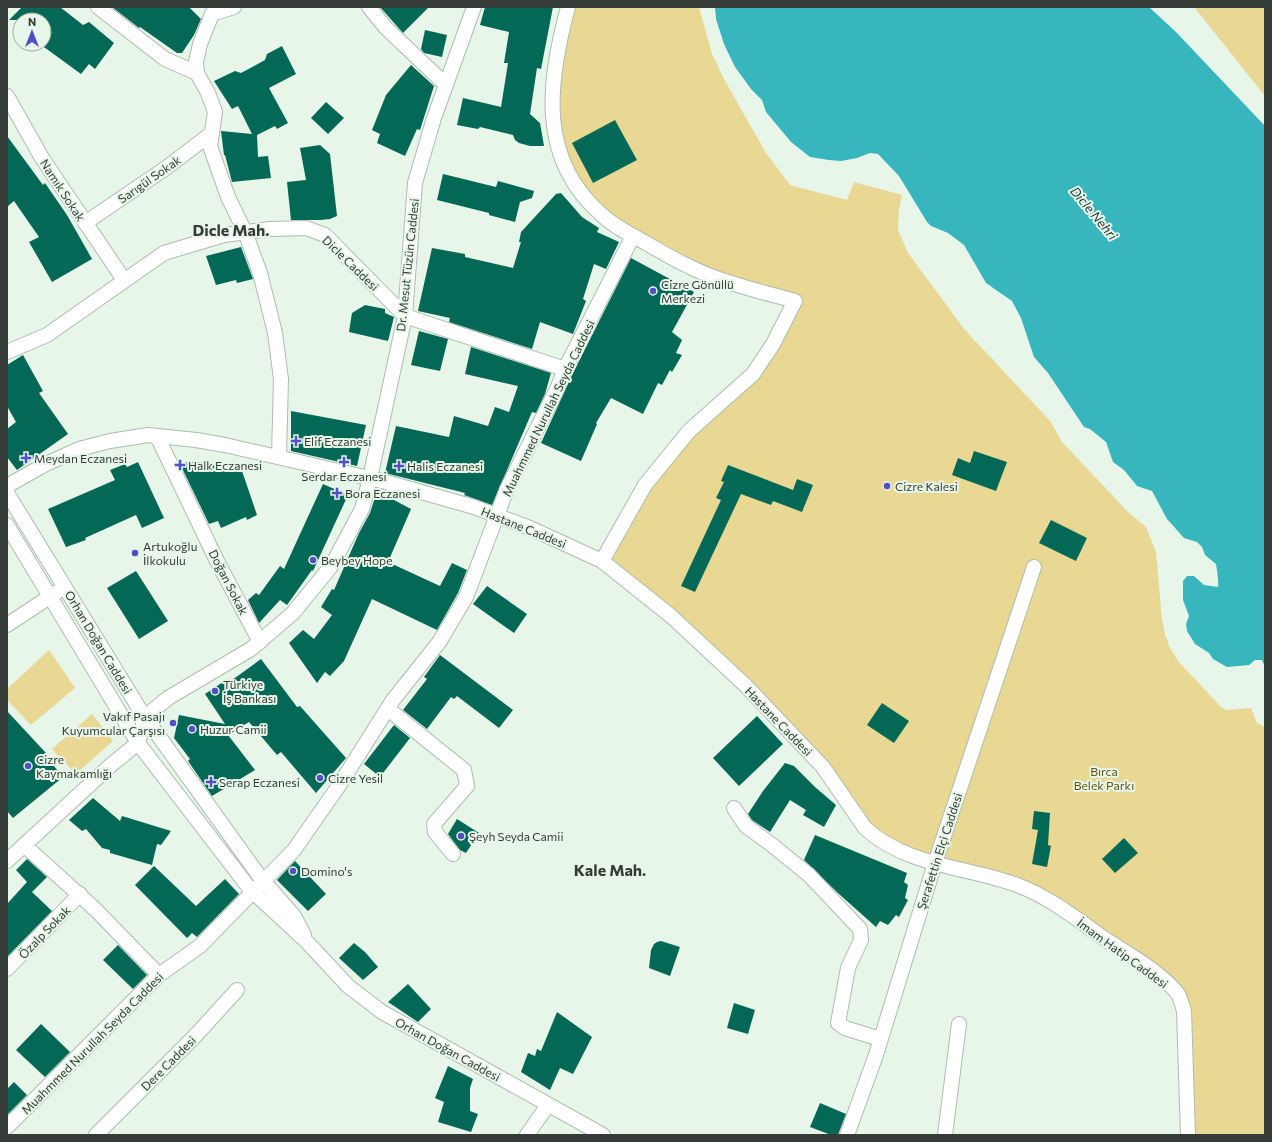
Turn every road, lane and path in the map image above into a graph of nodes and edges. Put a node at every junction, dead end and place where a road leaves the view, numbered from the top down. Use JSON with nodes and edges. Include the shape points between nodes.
{"nodes":[{"id":1,"x":98,"y":7,"type":"edge"},
{"id":2,"x":234,"y":7,"type":"edge"},
{"id":3,"x":369,"y":7,"type":"edge"},
{"id":4,"x":474,"y":7,"type":"edge"},
{"id":5,"x":568,"y":7,"type":"edge"},
{"id":6,"x":208,"y":10,"type":"edge"},
{"id":7,"x":197,"y":73,"type":"junction"},
{"id":8,"x":446,"y":85,"type":"junction"},
{"id":9,"x":7,"y":96,"type":"edge"},
{"id":10,"x":212,"y":133,"type":"junction"},
{"id":11,"x":85,"y":223,"type":"junction"},
{"id":12,"x":245,"y":232,"type":"junction"},
{"id":13,"x":633,"y":236,"type":"junction"},
{"id":14,"x":124,"y":280,"type":"junction"},
{"id":15,"x":405,"y":316,"type":"junction"},
{"id":16,"x":7,"y":352,"type":"edge"},
{"id":17,"x":565,"y":369,"type":"junction"},
{"id":18,"x":156,"y":436,"type":"junction"},
{"id":19,"x":279,"y":456,"type":"junction"},
{"id":20,"x":370,"y":478,"type":"junction"},
{"id":21,"x":7,"y":486,"type":"edge"},
{"id":22,"x":7,"y":493,"type":"edge"},
{"id":23,"x":498,"y":517,"type":"junction"},
{"id":24,"x":7,"y":525,"type":"edge"},
{"id":25,"x":602,"y":561,"type":"junction"},
{"id":26,"x":1034,"y":567,"type":"dead end"},
{"id":27,"x":64,"y":586,"type":"junction"},
{"id":28,"x":50,"y":597,"type":"junction"},
{"id":29,"x":7,"y":625,"type":"edge"},
{"id":30,"x":260,"y":642,"type":"junction"},
{"id":31,"x":388,"y":709,"type":"junction"},
{"id":32,"x":145,"y":717,"type":"junction"},
{"id":33,"x":138,"y":742,"type":"junction"},
{"id":34,"x":734,"y":808,"type":"dead end"},
{"id":35,"x":24,"y":845,"type":"junction"},
{"id":36,"x":453,"y":854,"type":"dead end"},
{"id":37,"x":7,"y":861,"type":"edge"},
{"id":38,"x":935,"y":863,"type":"junction"},
{"id":39,"x":263,"y":880,"type":"junction"},
{"id":40,"x":253,"y":892,"type":"junction"},
{"id":41,"x":80,"y":894,"type":"junction"},
{"id":42,"x":308,"y":943,"type":"junction"},
{"id":43,"x":7,"y":969,"type":"edge"},
{"id":44,"x":159,"y":975,"type":"junction"},
{"id":45,"x":237,"y":990,"type":"dead end"},
{"id":46,"x":959,"y":1024,"type":"dead end"},
{"id":47,"x":880,"y":1039,"type":"junction"},
{"id":48,"x":548,"y":1105,"type":"junction"},
{"id":49,"x":7,"y":1127,"type":"edge"},
{"id":50,"x":96,"y":1135,"type":"edge"},
{"id":51,"x":527,"y":1135,"type":"edge"},
{"id":52,"x":603,"y":1135,"type":"edge"},
{"id":53,"x":847,"y":1135,"type":"edge"},
{"id":54,"x":944,"y":1135,"type":"edge"},
{"id":55,"x":1188,"y":1135,"type":"edge"}],
"edges":[{"from":1,"to":7,"type":"street","via":[[164,59]]},
{"from":2,"to":6,"type":"street"},
{"from":3,"to":8,"type":"street","via":[[385,28]]},
{"from":4,"to":8,"type":"street","name":"Dr. Mesut Tüzün Caddesi"},
{"from":5,"to":13,"type":"street","via":[[558,42],[552,80],[554,126],[561,159],[586,200],[603,216]]},
{"from":6,"to":7,"type":"street","via":[[196,62]]},
{"from":7,"to":10,"type":"street","via":[[215,112]]},
{"from":8,"to":15,"type":"street","name":"Dr. Mesut Tüzün Caddesi","via":[[415,183]]},
{"from":9,"to":11,"type":"street","name":"Namık Sokak","via":[[42,158]]},
{"from":10,"to":11,"type":"street","name":"Sarıgül Sokak"},
{"from":10,"to":12,"type":"street","via":[[210,146],[228,197]]},
{"from":11,"to":14,"type":"street","name":"Namık Sokak"},
{"from":12,"to":14,"type":"street","name":"Dicle Caddesi","via":[[224,235],[164,253]]},
{"from":12,"to":15,"type":"street","name":"Dicle Caddesi","via":[[306,228],[325,235]]},
{"from":12,"to":19,"type":"street","via":[[260,273],[275,333],[281,380]]},
{"from":13,"to":17,"type":"street","name":"Muahmmed Nurullah Seyda Caddesi"},
{"from":13,"to":25,"type":"street","via":[[681,263],[710,275],[795,301],[773,344],[753,374],[689,430],[645,485]]},
{"from":14,"to":16,"type":"street","name":"Dicle Caddesi","via":[[47,335]]},
{"from":15,"to":17,"type":"street","name":"Dicle Caddesi"},
{"from":15,"to":20,"type":"street","name":"Dr. Mesut Tüzün Caddesi"},
{"from":17,"to":23,"type":"street","name":"Muahmmed Nurullah Seyda Caddesi","via":[[508,489]]},
{"from":18,"to":19,"type":"street","name":"Hastane Caddesi","via":[[196,440]]},
{"from":18,"to":21,"type":"street","name":"Hastane Caddesi","via":[[110,441],[79,450],[44,465]]},
{"from":18,"to":30,"type":"street","name":"Doğan Sokak"},
{"from":19,"to":20,"type":"street","name":"Hastane Caddesi"},
{"from":20,"to":23,"type":"street","name":"Hastane Caddesi","via":[[474,506]]},
{"from":20,"to":30,"type":"street","name":"Dr. Mesut Tüzün Caddesi","via":[[362,509],[332,565],[293,613]]},
{"from":22,"to":27,"type":"street","name":"Orhan Doğan Caddesi"},
{"from":23,"to":25,"type":"street","name":"Hastane Caddesi","via":[[553,537]]},
{"from":23,"to":31,"type":"street","name":"Muahmmed Nurullah Seyda Caddesi","via":[[466,597],[440,641]]},
{"from":24,"to":28,"type":"street","name":"Orhan Doğan Caddesi"},
{"from":25,"to":38,"type":"street","name":"Hastane Caddesi","via":[[671,616],[744,684],[823,767],[865,828],[893,846]]},
{"from":26,"to":38,"type":"street","name":"Şerafettin Elçi Caddesi"},
{"from":27,"to":28,"type":"street"},
{"from":27,"to":32,"type":"street","name":"Orhan Doğan Caddesi"},
{"from":28,"to":29,"type":"street"},
{"from":28,"to":33,"type":"street","name":"Orhan Doğan Caddesi"},
{"from":30,"to":32,"type":"street","name":"Dr. Mesut Tüzün Caddesi","via":[[168,698]]},
{"from":31,"to":36,"type":"street","via":[[464,770],[467,786],[434,824],[435,832]]},
{"from":31,"to":39,"type":"street","name":"Muahmmed Nurullah Seyda Caddesi","via":[[294,850]]},
{"from":32,"to":33,"type":"street"},
{"from":32,"to":39,"type":"street","name":"Orhan Doğan Caddesi"},
{"from":33,"to":35,"type":"street"},
{"from":33,"to":40,"type":"street","name":"Orhan Doğan Caddesi"},
{"from":34,"to":47,"type":"street","via":[[746,826],[809,875],[860,929],[861,940],[848,968],[838,1023],[845,1028]]},
{"from":35,"to":37,"type":"street"},
{"from":35,"to":41,"type":"street"},
{"from":38,"to":47,"type":"street","name":"Şerafettin Elçi Caddesi"},
{"from":38,"to":55,"type":"street","name":"İmam Hatip Caddesi","via":[[1019,885],[1047,899],[1147,968],[1178,994],[1182,1002],[1185,1024]]},
{"from":39,"to":40,"type":"street","name":"Muahmmed Nurullah Seyda Caddesi"},
{"from":39,"to":42,"type":"street","name":"Orhan Doğan Caddesi","via":[[294,916]]},
{"from":40,"to":42,"type":"street","name":"Orhan Doğan Caddesi"},
{"from":40,"to":44,"type":"street","name":"Muahmmed Nurullah Seyda Caddesi","via":[[200,946]]},
{"from":41,"to":43,"type":"street","name":"Özalp Sokak"},
{"from":41,"to":44,"type":"street"},
{"from":42,"to":48,"type":"street","name":"Orhan Doğan Caddesi","via":[[348,986],[382,1012]]},
{"from":44,"to":49,"type":"street","name":"Muahmmed Nurullah Seyda Caddesi"},
{"from":45,"to":50,"type":"street","name":"Dere Caddesi"},
{"from":46,"to":54,"type":"street"},
{"from":47,"to":53,"type":"street","name":"Şerafettin Elçi Caddesi"},
{"from":48,"to":51,"type":"street"},
{"from":48,"to":52,"type":"street","name":"Orhan Doğan Caddesi"}]}
